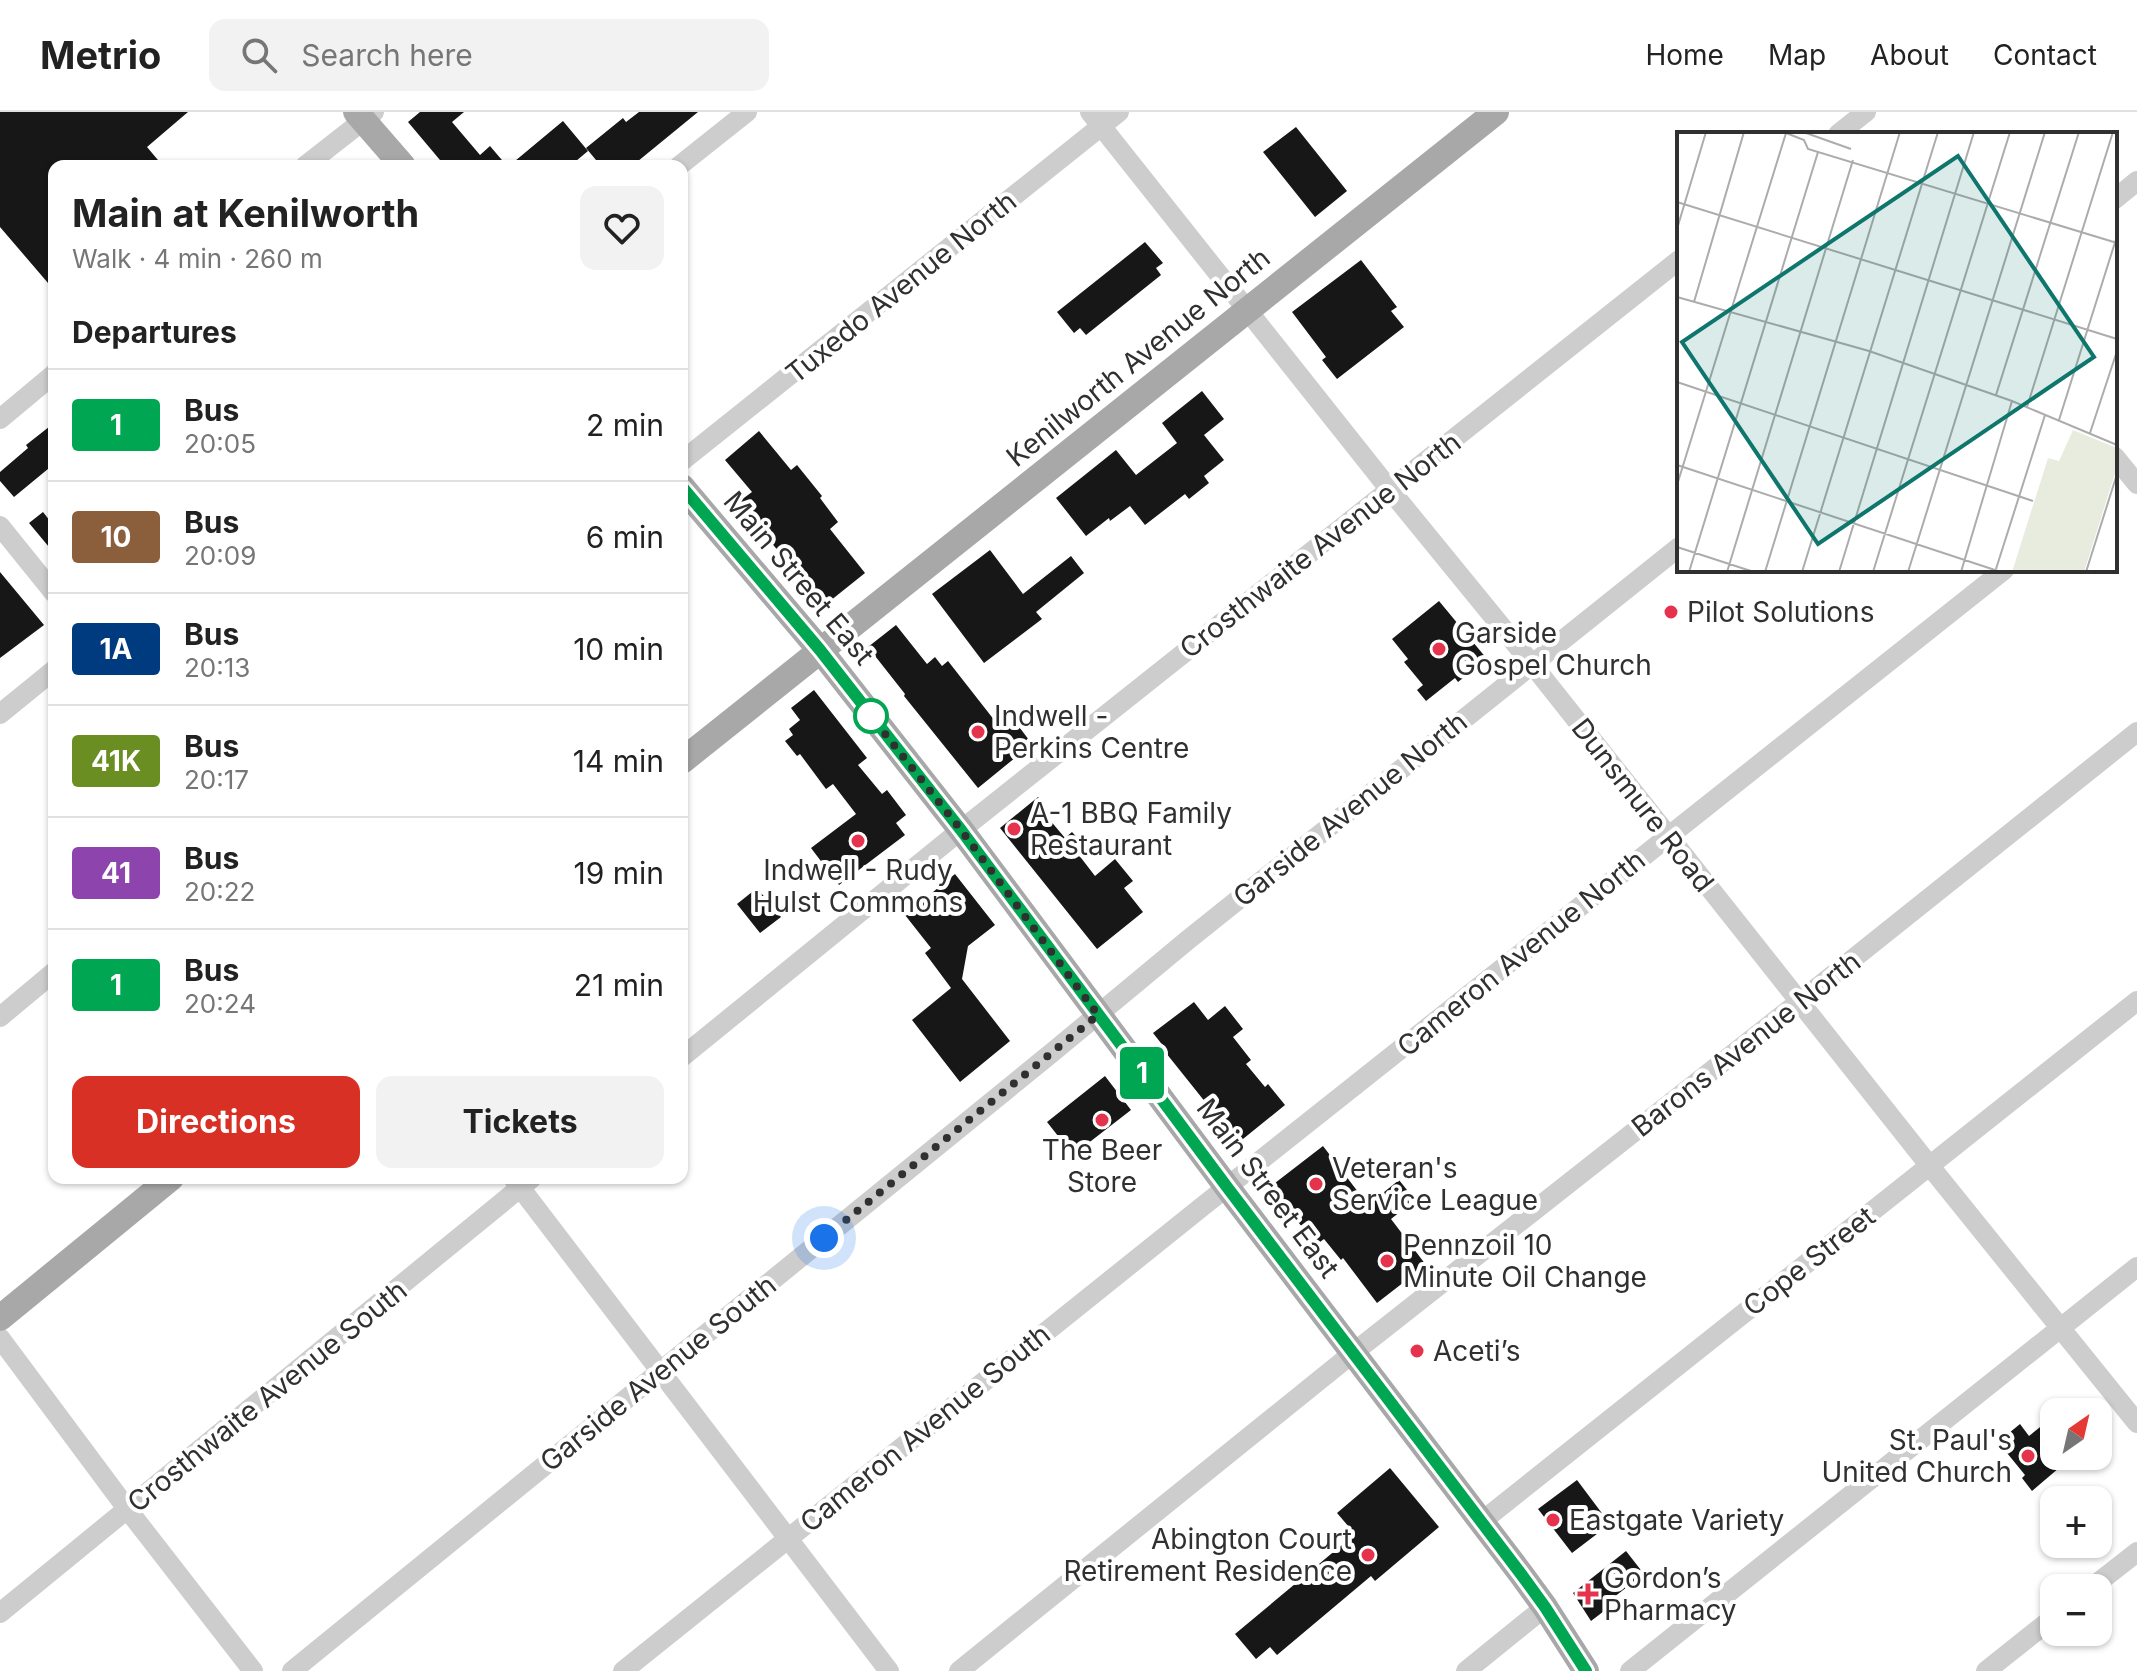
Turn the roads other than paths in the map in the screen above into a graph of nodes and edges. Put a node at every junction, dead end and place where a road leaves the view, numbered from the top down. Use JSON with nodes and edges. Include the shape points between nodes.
{"nodes":[{"id":1,"x":747,"y":112,"type":"edge"},
{"id":2,"x":1119,"y":112,"type":"edge"},
{"id":3,"x":1496,"y":112,"type":"edge"},
{"id":4,"x":1866,"y":112,"type":"edge"},
{"id":5,"x":364,"y":115,"type":"edge"},
{"id":6,"x":1096,"y":119,"type":"edge"},
{"id":7,"x":1845,"y":126,"type":"edge"},
{"id":8,"x":312,"y":160,"type":"edge"},
{"id":9,"x":398,"y":160,"type":"edge"},
{"id":10,"x":687,"y":160,"type":"edge"},
{"id":11,"x":2137,"y":181,"type":"edge"},
{"id":12,"x":2117,"y":197,"type":"edge"},
{"id":13,"x":1677,"y":262,"type":"edge"},
{"id":14,"x":1247,"y":309,"type":"junction"},
{"id":15,"x":48,"y":379,"type":"edge"},
{"id":16,"x":0,"y":419,"type":"edge"},
{"id":17,"x":688,"y":456,"type":"edge"},
{"id":18,"x":1390,"y":490,"type":"junction"},
{"id":19,"x":688,"y":494,"type":"edge"},
{"id":20,"x":0,"y":526,"type":"edge"},
{"id":21,"x":1677,"y":549,"type":"edge"},
{"id":22,"x":2001,"y":572,"type":"edge"},
{"id":23,"x":48,"y":586,"type":"edge"},
{"id":24,"x":820,"y":650,"type":"junction"},
{"id":25,"x":1532,"y":664,"type":"junction"},
{"id":26,"x":48,"y":675,"type":"edge"},
{"id":27,"x":0,"y":714,"type":"edge"},
{"id":28,"x":2137,"y":732,"type":"edge"},
{"id":29,"x":688,"y":756,"type":"edge"},
{"id":30,"x":961,"y":830,"type":"junction"},
{"id":31,"x":1669,"y":836,"type":"junction"},
{"id":32,"x":48,"y":977,"type":"edge"},
{"id":33,"x":2137,"y":1001,"type":"edge"},
{"id":34,"x":1799,"y":1002,"type":"junction"},
{"id":35,"x":1098,"y":1015,"type":"junction"},
{"id":36,"x":0,"y":1017,"type":"edge"},
{"id":37,"x":688,"y":1052,"type":"edge"},
{"id":38,"x":1929,"y":1165,"type":"junction"},
{"id":39,"x":164,"y":1184,"type":"edge"},
{"id":40,"x":518,"y":1184,"type":"edge"},
{"id":41,"x":524,"y":1184,"type":"edge"},
{"id":42,"x":1227,"y":1187,"type":"junction"},
{"id":43,"x":2137,"y":1267,"type":"edge"},
{"id":44,"x":0,"y":1318,"type":"edge"},
{"id":45,"x":2060,"y":1328,"type":"junction"},
{"id":46,"x":0,"y":1338,"type":"edge"},
{"id":47,"x":1353,"y":1353,"type":"junction"},
{"id":48,"x":659,"y":1371,"type":"junction"},
{"id":49,"x":2137,"y":1423,"type":"edge"},
{"id":50,"x":128,"y":1510,"type":"junction"},
{"id":51,"x":1481,"y":1522,"type":"junction"},
{"id":52,"x":787,"y":1538,"type":"junction"},
{"id":53,"x":2137,"y":1552,"type":"edge"},
{"id":54,"x":2109,"y":1574,"type":"edge"},
{"id":55,"x":1545,"y":1607,"type":"junction"},
{"id":56,"x":0,"y":1613,"type":"edge"},
{"id":57,"x":2040,"y":1628,"type":"edge"},
{"id":58,"x":253,"y":1671,"type":"edge"},
{"id":59,"x":292,"y":1671,"type":"edge"},
{"id":60,"x":623,"y":1671,"type":"edge"},
{"id":61,"x":889,"y":1671,"type":"edge"},
{"id":62,"x":959,"y":1671,"type":"edge"},
{"id":63,"x":1466,"y":1671,"type":"edge"},
{"id":64,"x":1586,"y":1671,"type":"edge"},
{"id":65,"x":1630,"y":1671,"type":"edge"},
{"id":66,"x":1986,"y":1671,"type":"edge"}],
"edges":[{"from":1,"to":10,"type":"street"},
{"from":2,"to":6,"type":"street","name":"Tuxedo Avenue North"},
{"from":3,"to":14,"type":"main road","name":"Kenilworth Avenue North"},
{"from":4,"to":7,"type":"street"},
{"from":5,"to":8,"type":"street"},
{"from":5,"to":9,"type":"main road"},
{"from":6,"to":14,"type":"street","name":"Dunsmure Road"},
{"from":6,"to":17,"type":"street","name":"Tuxedo Avenue North"},
{"from":11,"to":12,"type":"street"},
{"from":13,"to":18,"type":"street","name":"Crosthwaite Avenue North"},
{"from":14,"to":18,"type":"street","name":"Dunsmure Road"},
{"from":14,"to":24,"type":"main road","name":"Kenilworth Avenue North"},
{"from":15,"to":16,"type":"street"},
{"from":18,"to":25,"type":"street","name":"Dunsmure Road"},
{"from":18,"to":30,"type":"street","name":"Crosthwaite Avenue North"},
{"from":19,"to":24,"type":"main road","name":"Main Street East"},
{"from":20,"to":23,"type":"street"},
{"from":21,"to":25,"type":"street","name":"Garside Avenue North"},
{"from":22,"to":31,"type":"street","name":"Cameron Avenue North"},
{"from":24,"to":29,"type":"main road","name":"Kenilworth Avenue North"},
{"from":24,"to":30,"type":"main road","name":"Main Street East"},
{"from":25,"to":31,"type":"street","name":"Dunsmure Road"},
{"from":25,"to":35,"type":"street","name":"Garside Avenue North"},
{"from":26,"to":27,"type":"street"},
{"from":28,"to":34,"type":"street","name":"Barons Avenue North"},
{"from":30,"to":35,"type":"main road","name":"Main Street East"},
{"from":30,"to":37,"type":"street"},
{"from":31,"to":34,"type":"street","name":"Dunsmure Road"},
{"from":31,"to":42,"type":"street","name":"Cameron Avenue North"},
{"from":32,"to":36,"type":"street"},
{"from":33,"to":38,"type":"street","name":"Cope Street"},
{"from":34,"to":38,"type":"street","name":"Dunsmure Road"},
{"from":34,"to":47,"type":"street","name":"Barons Avenue North"},
{"from":35,"to":42,"type":"main road","name":"Main Street East"},
{"from":35,"to":48,"type":"street","name":"Garside Avenue South"},
{"from":38,"to":45,"type":"street","name":"Dunsmure Road"},
{"from":38,"to":51,"type":"street","name":"Cope Street"},
{"from":39,"to":44,"type":"main road"},
{"from":40,"to":50,"type":"street","name":"Crosthwaite Avenue South"},
{"from":41,"to":48,"type":"street"},
{"from":42,"to":47,"type":"main road","name":"Main Street East"},
{"from":42,"to":52,"type":"street","name":"Cameron Avenue South"},
{"from":43,"to":45,"type":"street"},
{"from":45,"to":49,"type":"street","name":"Dunsmure Road"},
{"from":45,"to":65,"type":"street"},
{"from":46,"to":50,"type":"street"},
{"from":47,"to":51,"type":"main road","name":"Main Street East"},
{"from":47,"to":62,"type":"street","name":"Barons Avenue North"},
{"from":48,"to":52,"type":"street"},
{"from":48,"to":59,"type":"street","name":"Garside Avenue South"},
{"from":50,"to":56,"type":"street","name":"Crosthwaite Avenue South"},
{"from":50,"to":58,"type":"street"},
{"from":51,"to":55,"type":"main road","name":"Main Street East"},
{"from":52,"to":60,"type":"street","name":"Cameron Avenue South"},
{"from":52,"to":61,"type":"street"},
{"from":53,"to":54,"type":"street"},
{"from":55,"to":63,"type":"street"},
{"from":55,"to":64,"type":"main road","name":"Main Street East"},
{"from":57,"to":66,"type":"street"}]}
